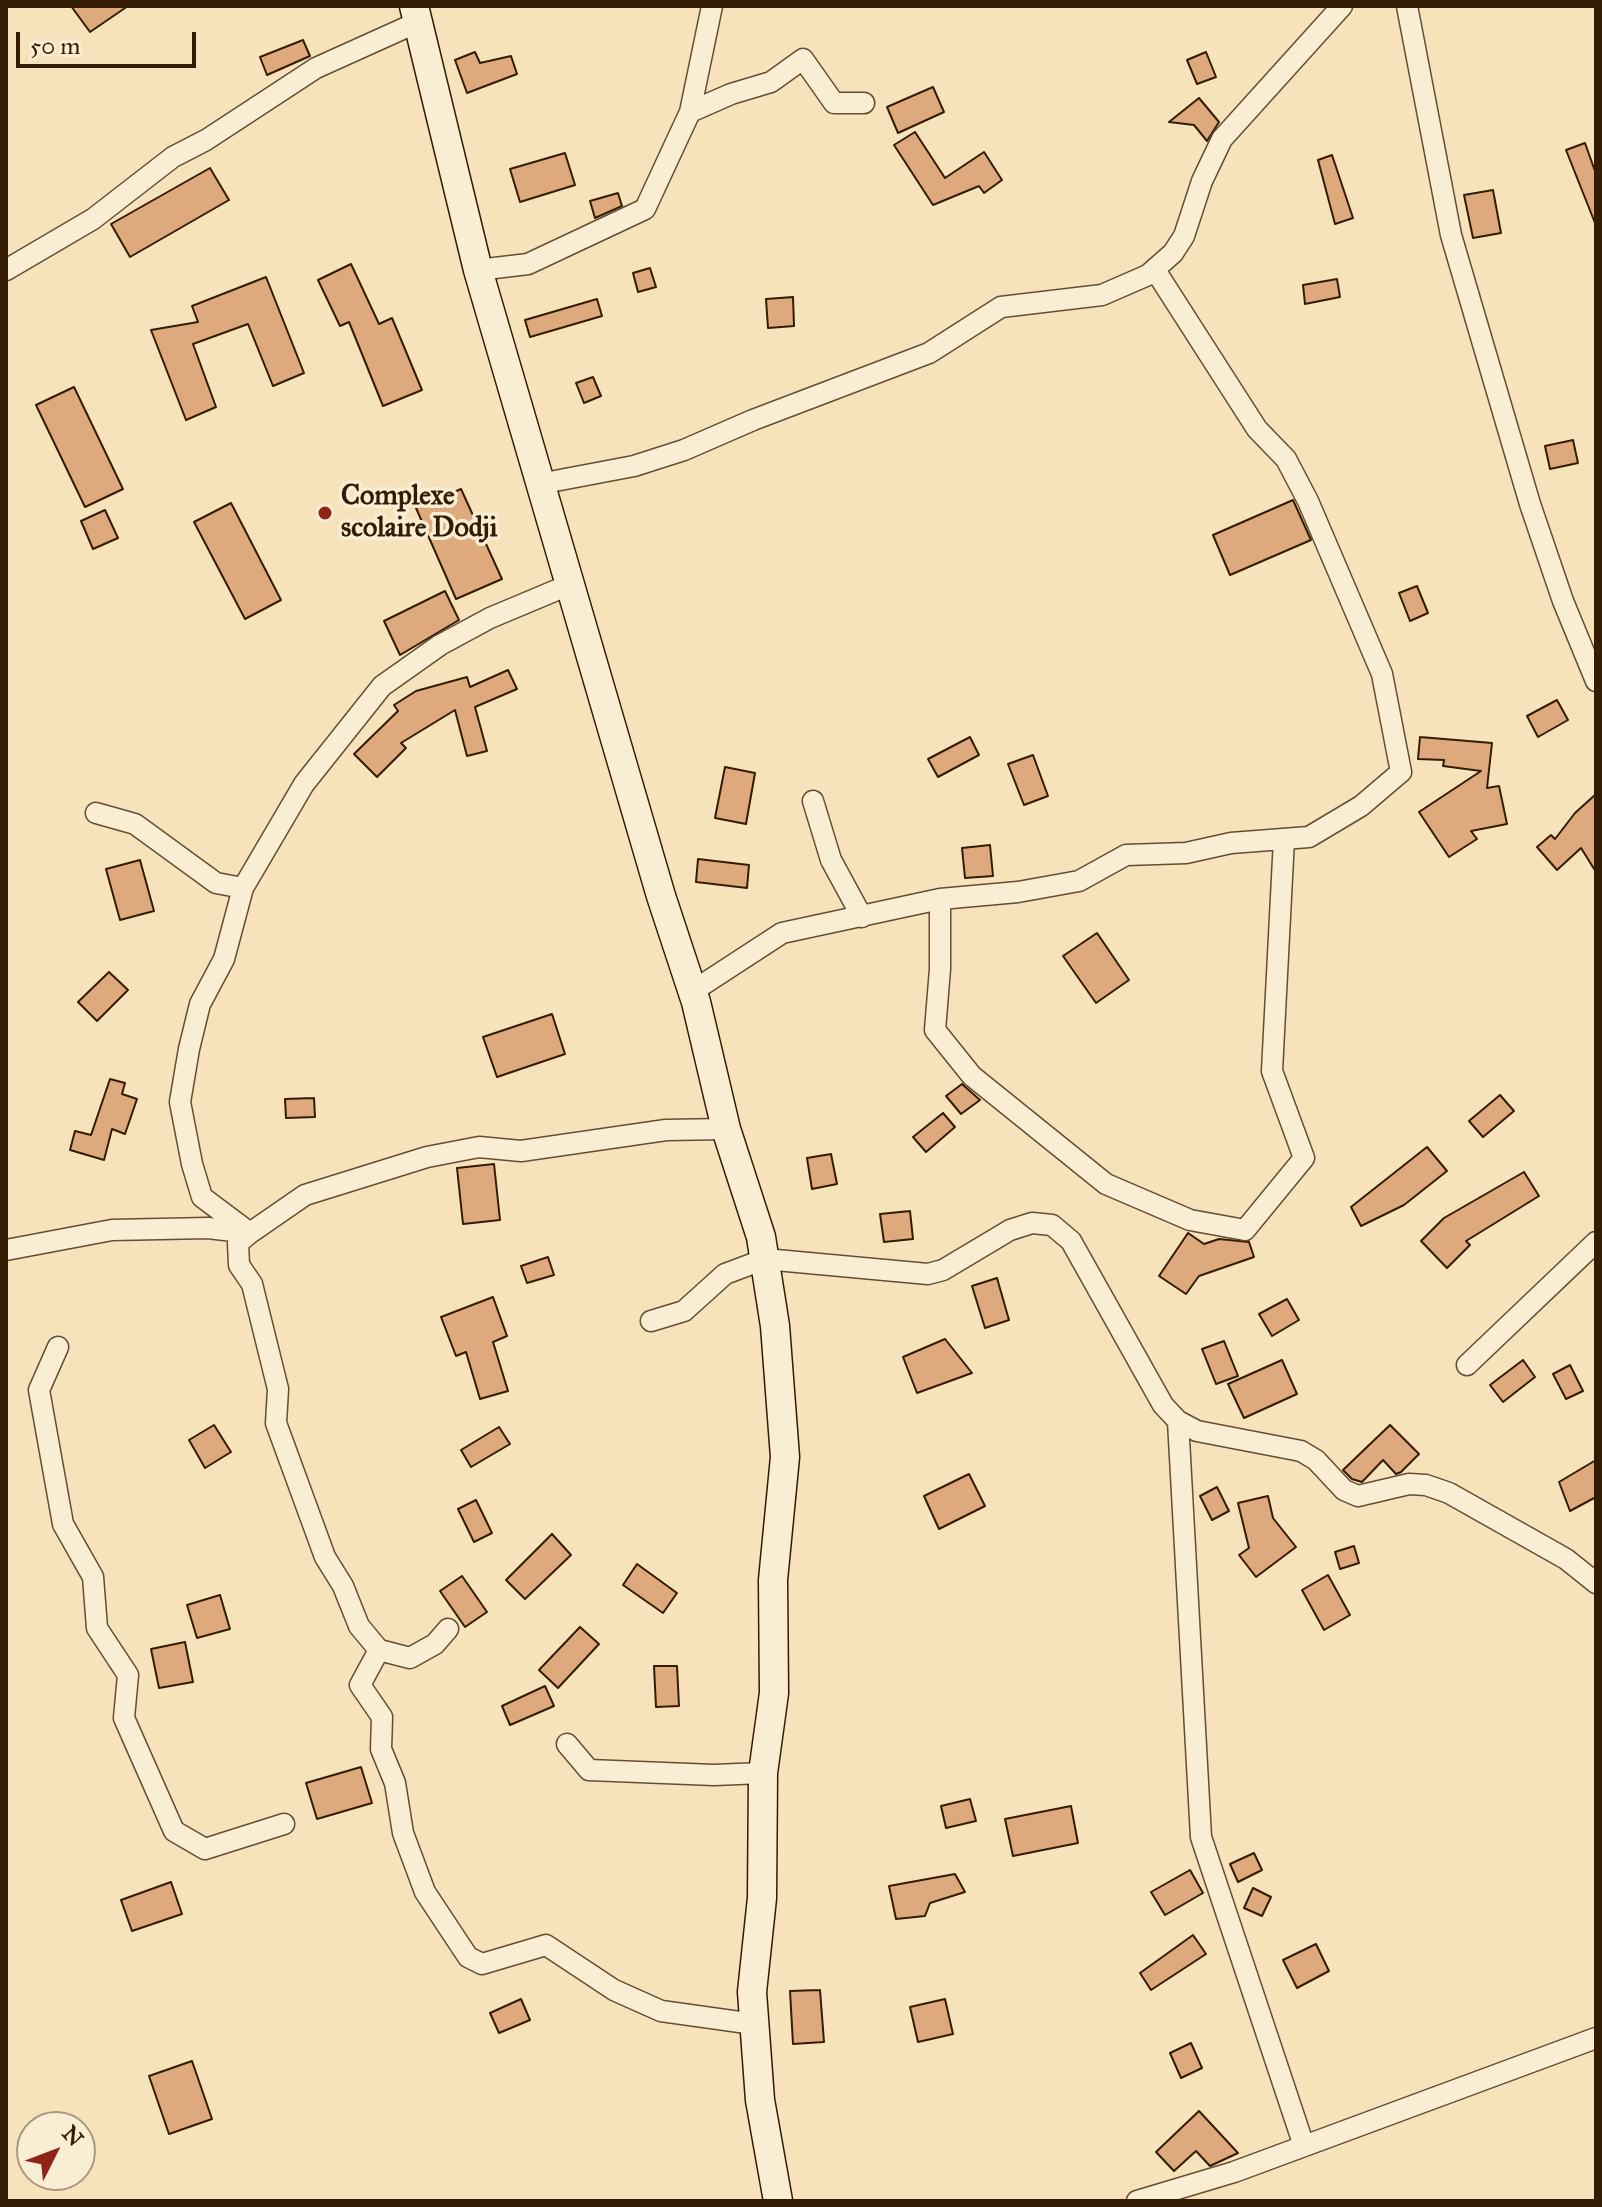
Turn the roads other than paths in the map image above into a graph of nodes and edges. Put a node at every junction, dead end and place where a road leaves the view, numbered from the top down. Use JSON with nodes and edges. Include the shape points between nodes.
{"nodes":[{"id":1,"x":712,"y":6,"type":"edge"},
{"id":2,"x":1342,"y":6,"type":"edge"},
{"id":3,"x":1407,"y":6,"type":"edge"},
{"id":4,"x":416,"y":14,"type":"edge"},
{"id":5,"x":864,"y":103,"type":"dead end"},
{"id":6,"x":690,"y":112,"type":"junction"},
{"id":7,"x":6,"y":270,"type":"edge"},
{"id":8,"x":478,"y":270,"type":"junction"},
{"id":9,"x":1155,"y":270,"type":"junction"},
{"id":10,"x":539,"y":484,"type":"junction"},
{"id":11,"x":571,"y":584,"type":"junction"},
{"id":12,"x":1596,"y":681,"type":"edge"},
{"id":13,"x":813,"y":801,"type":"dead end"},
{"id":14,"x":96,"y":813,"type":"dead end"},
{"id":15,"x":1284,"y":839,"type":"junction"},
{"id":16,"x":243,"y":888,"type":"junction"},
{"id":17,"x":940,"y":899,"type":"junction"},
{"id":18,"x":862,"y":917,"type":"junction"},
{"id":19,"x":693,"y":991,"type":"junction"},
{"id":20,"x":726,"y":1129,"type":"junction"},
{"id":21,"x":250,"y":1233,"type":"junction"},
{"id":22,"x":1596,"y":1242,"type":"edge"},
{"id":23,"x":6,"y":1250,"type":"edge"},
{"id":24,"x":765,"y":1259,"type":"junction"},
{"id":25,"x":651,"y":1321,"type":"dead end"},
{"id":26,"x":58,"y":1347,"type":"dead end"},
{"id":27,"x":1467,"y":1365,"type":"dead end"},
{"id":28,"x":1178,"y":1421,"type":"junction"},
{"id":29,"x":1596,"y":1583,"type":"edge"},
{"id":30,"x":448,"y":1629,"type":"dead end"},
{"id":31,"x":379,"y":1650,"type":"junction"},
{"id":32,"x":567,"y":1744,"type":"dead end"},
{"id":33,"x":763,"y":1773,"type":"junction"},
{"id":34,"x":284,"y":1824,"type":"dead end"},
{"id":35,"x":754,"y":2024,"type":"junction"},
{"id":36,"x":1596,"y":2038,"type":"edge"},
{"id":37,"x":1304,"y":2146,"type":"junction"},
{"id":38,"x":778,"y":2201,"type":"edge"},
{"id":39,"x":1137,"y":2201,"type":"edge"}],
"edges":[{"from":1,"to":6,"type":"street"},
{"from":2,"to":9,"type":"street","via":[[1222,139],[1184,236]]},
{"from":3,"to":12,"type":"street","via":[[1451,235],[1530,504]]},
{"from":4,"to":7,"type":"street","via":[[316,68],[173,157],[93,219]]},
{"from":4,"to":8,"type":"main road"},
{"from":5,"to":6,"type":"street","via":[[834,103],[803,59],[771,82]]},
{"from":6,"to":8,"type":"street","via":[[645,209],[528,264]]},
{"from":8,"to":10,"type":"main road"},
{"from":9,"to":10,"type":"street","via":[[1102,295],[1001,307],[918,358],[684,450],[634,466]]},
{"from":9,"to":15,"type":"street","via":[[1257,429],[1286,459],[1382,674],[1401,772],[1361,806],[1309,837]]},
{"from":10,"to":11,"type":"main road"},
{"from":11,"to":16,"type":"street","via":[[453,638],[382,686],[304,784]]},
{"from":11,"to":19,"type":"main road"},
{"from":13,"to":18,"type":"street","via":[[831,860]]},
{"from":14,"to":16,"type":"street","via":[[135,824],[216,883]]},
{"from":15,"to":17,"type":"street","via":[[1186,853],[1126,855],[1079,881]]},
{"from":15,"to":17,"type":"street","via":[[1272,1071],[1304,1158],[1245,1230],[1190,1220],[1106,1184],[972,1076],[935,1030]]},
{"from":16,"to":21,"type":"street","via":[[224,959],[200,1004],[180,1102],[202,1197]]},
{"from":17,"to":18,"type":"street"},
{"from":18,"to":19,"type":"street","via":[[782,933]]},
{"from":19,"to":20,"type":"main road"},
{"from":20,"to":21,"type":"street","via":[[666,1130],[521,1151],[479,1147],[427,1157],[305,1195]]},
{"from":20,"to":24,"type":"main road"},
{"from":21,"to":23,"type":"street","via":[[208,1228],[112,1230]]},
{"from":21,"to":31,"type":"street","via":[[238,1243],[239,1265],[252,1284],[278,1389],[276,1423],[325,1557],[359,1626]]},
{"from":22,"to":27,"type":"street"},
{"from":24,"to":25,"type":"street","via":[[725,1274],[684,1311]]},
{"from":24,"to":28,"type":"street","via":[[928,1274],[1010,1230],[1032,1223],[1052,1225],[1071,1241],[1163,1405]]},
{"from":24,"to":33,"type":"main road","via":[[785,1457],[773,1580],[774,1693]]},
{"from":26,"to":34,"type":"street","via":[[39,1390],[63,1524],[93,1577],[97,1628],[128,1675],[124,1718],[174,1831],[205,1849]]},
{"from":28,"to":29,"type":"street","via":[[1197,1431],[1301,1451],[1358,1496],[1409,1484],[1449,1493],[1566,1559]]},
{"from":28,"to":37,"type":"street","via":[[1201,1837]]},
{"from":30,"to":31,"type":"street","via":[[435,1644],[410,1658]]},
{"from":31,"to":35,"type":"street","via":[[360,1685],[382,1717],[381,1749],[425,1892],[468,1957],[482,1964],[546,1945],[614,1990],[661,2011]]},
{"from":32,"to":33,"type":"street","via":[[589,1770]]},
{"from":33,"to":35,"type":"main road"},
{"from":35,"to":38,"type":"main road","via":[[760,2100]]},
{"from":36,"to":37,"type":"street"},
{"from":37,"to":39,"type":"street"}]}
